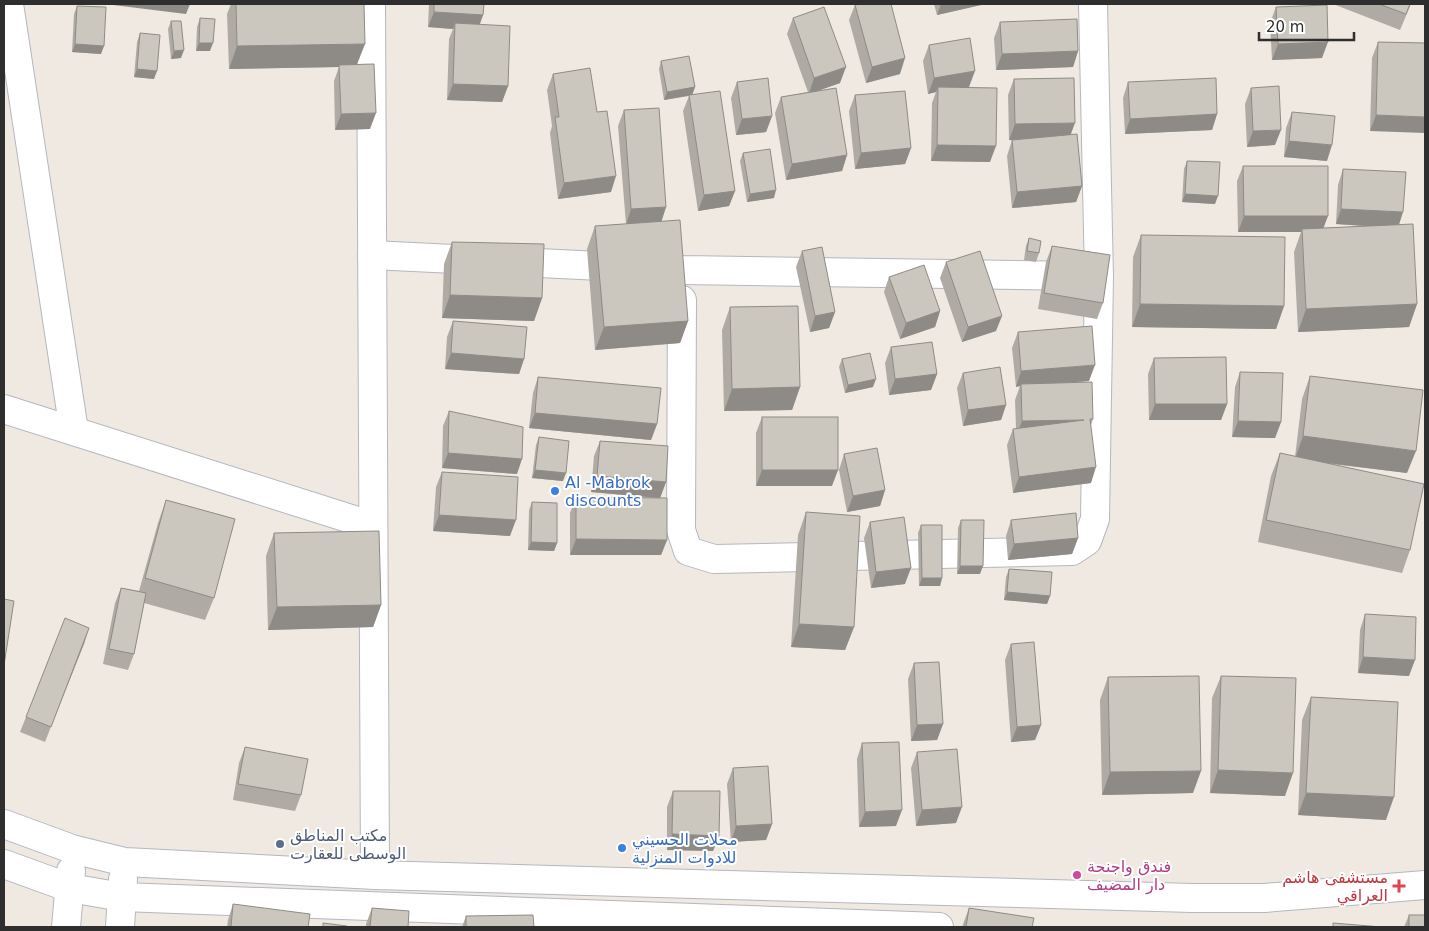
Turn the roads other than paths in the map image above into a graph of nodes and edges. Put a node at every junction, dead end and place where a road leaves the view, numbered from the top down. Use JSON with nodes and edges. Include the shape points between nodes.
{"nodes":[{"id":1,"x":9,"y":4,"type":"edge"},
{"id":2,"x":371,"y":4,"type":"edge"},
{"id":3,"x":1093,"y":4,"type":"edge"},
{"id":4,"x":372,"y":255,"type":"junction"},
{"id":5,"x":682,"y":270,"type":"junction"},
{"id":6,"x":1099,"y":277,"type":"junction"},
{"id":7,"x":4,"y":409,"type":"edge"},
{"id":8,"x":74,"y":431,"type":"junction"},
{"id":9,"x":373,"y":526,"type":"junction"},
{"id":10,"x":4,"y":824,"type":"edge"},
{"id":11,"x":72,"y":849,"type":"junction"},
{"id":12,"x":125,"y":862,"type":"junction"},
{"id":13,"x":4,"y":864,"type":"edge"},
{"id":14,"x":374,"y":875,"type":"junction"},
{"id":15,"x":1425,"y":885,"type":"edge"},
{"id":16,"x":70,"y":888,"type":"junction"},
{"id":17,"x":122,"y":897,"type":"junction"},
{"id":18,"x":66,"y":927,"type":"edge"},
{"id":19,"x":120,"y":927,"type":"edge"},
{"id":20,"x":939,"y":927,"type":"edge"}],
"edges":[{"from":1,"to":8,"type":"street"},
{"from":2,"to":4,"type":"street"},
{"from":3,"to":6,"type":"street"},
{"from":4,"to":5,"type":"street"},
{"from":4,"to":9,"type":"street"},
{"from":5,"to":6,"type":"street"},
{"from":5,"to":6,"type":"street","via":[[681,530],[688,551],[714,559],[1072,551],[1087,541],[1095,519]]},
{"from":7,"to":8,"type":"street"},
{"from":8,"to":9,"type":"street"},
{"from":9,"to":14,"type":"street"},
{"from":10,"to":11,"type":"street"},
{"from":11,"to":12,"type":"street"},
{"from":11,"to":16,"type":"street"},
{"from":12,"to":14,"type":"street"},
{"from":12,"to":17,"type":"street"},
{"from":13,"to":16,"type":"street"},
{"from":14,"to":15,"type":"street","via":[[1192,898],[1264,898]]},
{"from":16,"to":17,"type":"street"},
{"from":16,"to":18,"type":"street"},
{"from":17,"to":19,"type":"street"},
{"from":17,"to":20,"type":"street"}]}
